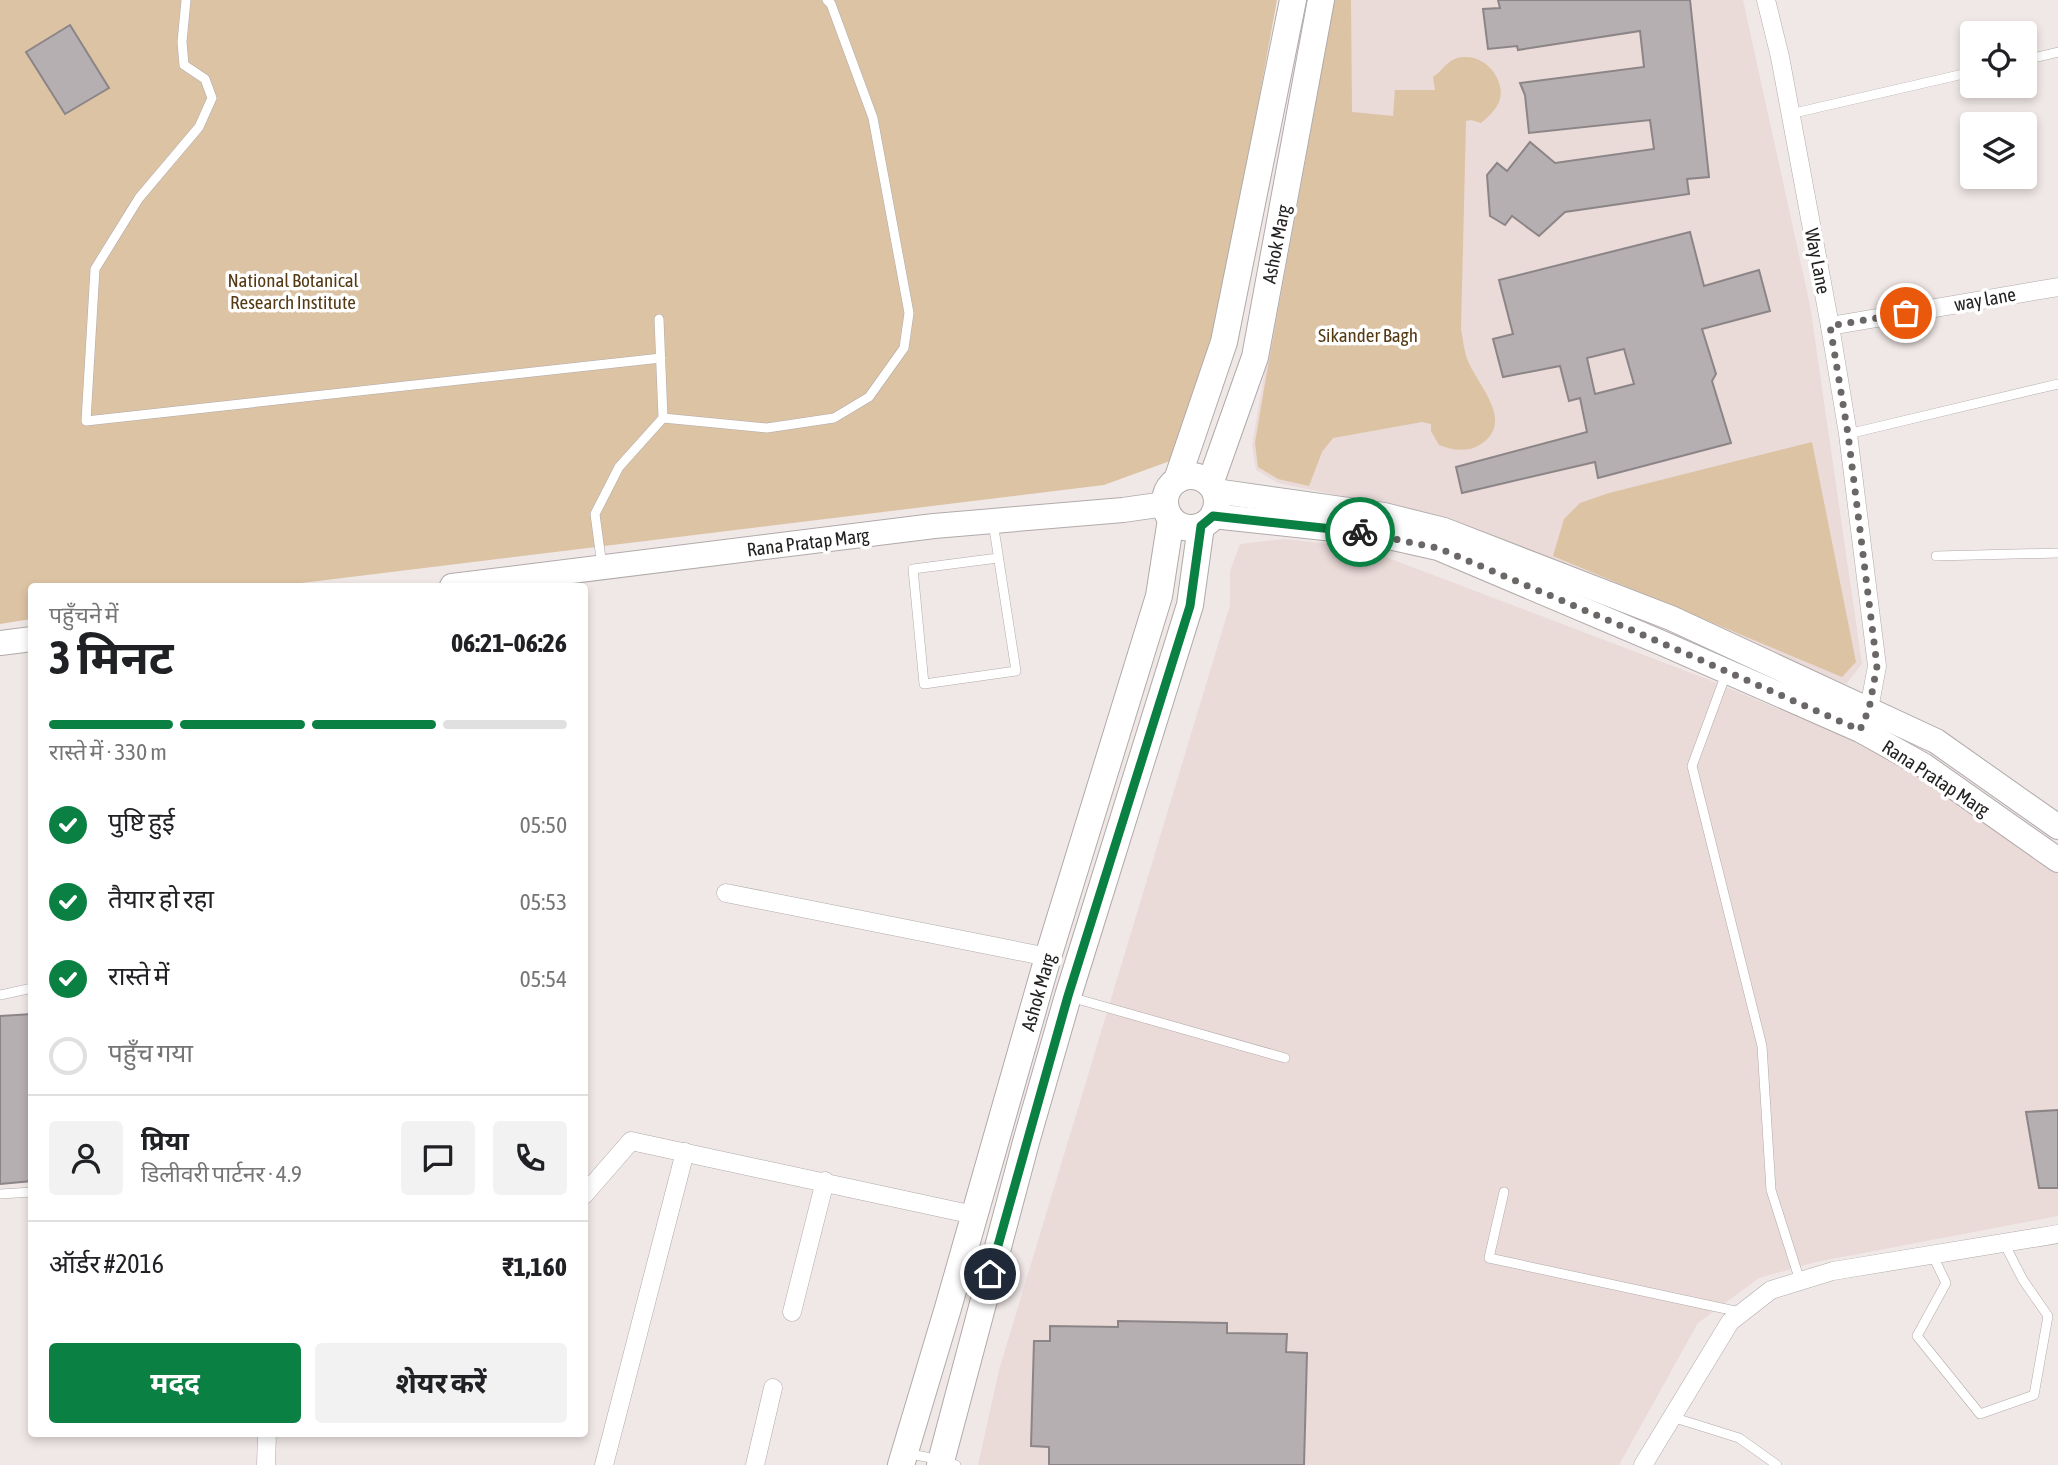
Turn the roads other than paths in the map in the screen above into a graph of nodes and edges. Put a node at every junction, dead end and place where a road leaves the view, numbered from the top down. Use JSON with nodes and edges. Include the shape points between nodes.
{"nodes":[{"id":1,"x":186,"y":0,"type":"edge"},
{"id":2,"x":827,"y":0,"type":"edge"},
{"id":3,"x":1293,"y":0,"type":"edge"},
{"id":4,"x":1321,"y":0,"type":"edge"},
{"id":5,"x":1766,"y":0,"type":"edge"},
{"id":6,"x":2058,"y":52,"type":"edge"},
{"id":7,"x":2037,"y":57,"type":"edge"},
{"id":8,"x":1960,"y":75,"type":"edge"},
{"id":9,"x":1790,"y":114,"type":"junction"},
{"id":10,"x":2058,"y":287,"type":"edge"},
{"id":11,"x":659,"y":319,"type":"dead end"},
{"id":12,"x":1830,"y":326,"type":"junction"},
{"id":13,"x":661,"y":358,"type":"junction"},
{"id":14,"x":2058,"y":384,"type":"edge"},
{"id":15,"x":663,"y":418,"type":"junction"},
{"id":16,"x":1848,"y":434,"type":"junction"},
{"id":17,"x":1171,"y":501,"type":"junction"},
{"id":18,"x":1210,"y":504,"type":"junction"},
{"id":19,"x":992,"y":520,"type":"junction"},
{"id":20,"x":2058,"y":553,"type":"edge"},
{"id":21,"x":1936,"y":556,"type":"dead end"},
{"id":22,"x":998,"y":558,"type":"junction"},
{"id":23,"x":602,"y":567,"type":"junction"},
{"id":24,"x":520,"y":582,"type":"edge"},
{"id":25,"x":28,"y":640,"type":"edge"},
{"id":26,"x":0,"y":643,"type":"edge"},
{"id":27,"x":1727,"y":672,"type":"junction"},
{"id":28,"x":1865,"y":720,"type":"junction"},
{"id":29,"x":2058,"y":827,"type":"edge"},
{"id":30,"x":2058,"y":860,"type":"edge"},
{"id":31,"x":726,"y":893,"type":"dead end"},
{"id":32,"x":1048,"y":957,"type":"junction"},
{"id":33,"x":28,"y":989,"type":"edge"},
{"id":34,"x":0,"y":995,"type":"edge"},
{"id":35,"x":1068,"y":996,"type":"junction"},
{"id":36,"x":1285,"y":1058,"type":"dead end"},
{"id":37,"x":685,"y":1152,"type":"junction"},
{"id":38,"x":825,"y":1181,"type":"junction"},
{"id":39,"x":588,"y":1190,"type":"edge"},
{"id":40,"x":28,"y":1192,"type":"edge"},
{"id":41,"x":1504,"y":1192,"type":"dead end"},
{"id":42,"x":0,"y":1194,"type":"edge"},
{"id":43,"x":974,"y":1215,"type":"junction"},
{"id":44,"x":2058,"y":1234,"type":"edge"},
{"id":45,"x":2004,"y":1242,"type":"junction"},
{"id":46,"x":1932,"y":1254,"type":"junction"},
{"id":47,"x":1800,"y":1281,"type":"junction"},
{"id":48,"x":792,"y":1312,"type":"dead end"},
{"id":49,"x":1742,"y":1313,"type":"junction"},
{"id":50,"x":773,"y":1388,"type":"dead end"},
{"id":51,"x":1672,"y":1417,"type":"junction"},
{"id":52,"x":267,"y":1437,"type":"edge"},
{"id":53,"x":902,"y":1459,"type":"edge"},
{"id":54,"x":946,"y":1463,"type":"edge"},
{"id":55,"x":266,"y":1465,"type":"edge"},
{"id":56,"x":604,"y":1465,"type":"edge"},
{"id":57,"x":755,"y":1465,"type":"edge"},
{"id":58,"x":1643,"y":1465,"type":"edge"},
{"id":59,"x":1777,"y":1465,"type":"edge"}],
"edges":[{"from":1,"to":13,"type":"lane","via":[[184,65],[205,79],[212,98],[199,127],[139,198],[95,269],[86,421]]},
{"from":2,"to":15,"type":"lane","via":[[873,118],[909,313],[904,348],[869,397],[834,418],[767,428]]},
{"from":3,"to":17,"type":"main road","name":"Ashok Marg","via":[[1224,342]]},
{"from":4,"to":18,"type":"main road","name":"Ashok Marg","via":[[1255,357]]},
{"from":5,"to":9,"type":"street","name":"Way Lane"},
{"from":6,"to":7,"type":"lane"},
{"from":8,"to":9,"type":"lane"},
{"from":9,"to":12,"type":"street","name":"Way Lane"},
{"from":10,"to":12,"type":"street","name":"way lane"},
{"from":11,"to":13,"type":"lane"},
{"from":12,"to":16,"type":"street","name":"Way Lane"},
{"from":13,"to":15,"type":"lane"},
{"from":14,"to":16,"type":"lane"},
{"from":15,"to":23,"type":"lane","via":[[619,467],[594,514]]},
{"from":16,"to":28,"type":"street","name":"Way Lane","via":[[1877,666]]},
{"from":17,"to":18,"type":"main road","via":[[1185,527]]},
{"from":17,"to":18,"type":"main road","via":[[1185,477],[1194,476],[1203,478]]},
{"from":17,"to":19,"type":"street","name":"Rana Pratap Marg","via":[[1123,510]]},
{"from":17,"to":32,"type":"main road","name":"Ashok Marg","via":[[1159,596]]},
{"from":18,"to":27,"type":"street","name":"Rana Pratap Marg","via":[[1438,548]]},
{"from":18,"to":28,"type":"street","name":"Rana Pratap Marg","via":[[1384,515],[1444,530],[1671,618]]},
{"from":18,"to":35,"type":"main road","name":"Ashok Marg","via":[[1190,606]]},
{"from":19,"to":22,"type":"lane"},
{"from":19,"to":23,"type":"street","name":"Rana Pratap Marg"},
{"from":20,"to":21,"type":"lane"},
{"from":22,"to":22,"type":"lane","via":[[1016,671],[924,684],[913,569]]},
{"from":23,"to":24,"type":"street","name":"Rana Pratap Marg"},
{"from":25,"to":26,"type":"street"},
{"from":27,"to":28,"type":"street","name":"Rana Pratap Marg"},
{"from":27,"to":47,"type":"lane","via":[[1692,766],[1762,1046],[1771,1190]]},
{"from":28,"to":29,"type":"street","name":"Rana Pratap Marg","via":[[1936,741]]},
{"from":28,"to":30,"type":"street","name":"Rana Pratap Marg"},
{"from":31,"to":32,"type":"street"},
{"from":32,"to":43,"type":"main road","name":"Ashok Marg"},
{"from":33,"to":34,"type":"lane"},
{"from":35,"to":36,"type":"lane"},
{"from":35,"to":54,"type":"main road","name":"Ashok Marg","via":[[1026,1142]]},
{"from":37,"to":38,"type":"street"},
{"from":37,"to":39,"type":"street","via":[[631,1141]]},
{"from":37,"to":56,"type":"street"},
{"from":38,"to":43,"type":"street"},
{"from":38,"to":48,"type":"street"},
{"from":40,"to":42,"type":"lane"},
{"from":41,"to":49,"type":"lane","via":[[1489,1258]]},
{"from":43,"to":53,"type":"main road","name":"Ashok Marg"},
{"from":44,"to":45,"type":"street"},
{"from":45,"to":46,"type":"street"},
{"from":45,"to":46,"type":"lane","via":[[2048,1316],[2034,1395],[1980,1414],[1917,1336],[1946,1283]]},
{"from":46,"to":47,"type":"street"},
{"from":47,"to":49,"type":"street","via":[[1771,1290]]},
{"from":49,"to":51,"type":"street","via":[[1730,1322]]},
{"from":50,"to":57,"type":"street"},
{"from":51,"to":58,"type":"street"},
{"from":51,"to":59,"type":"lane","via":[[1739,1438]]},
{"from":52,"to":55,"type":"street"},
{"from":53,"to":54,"type":"lane"}]}
